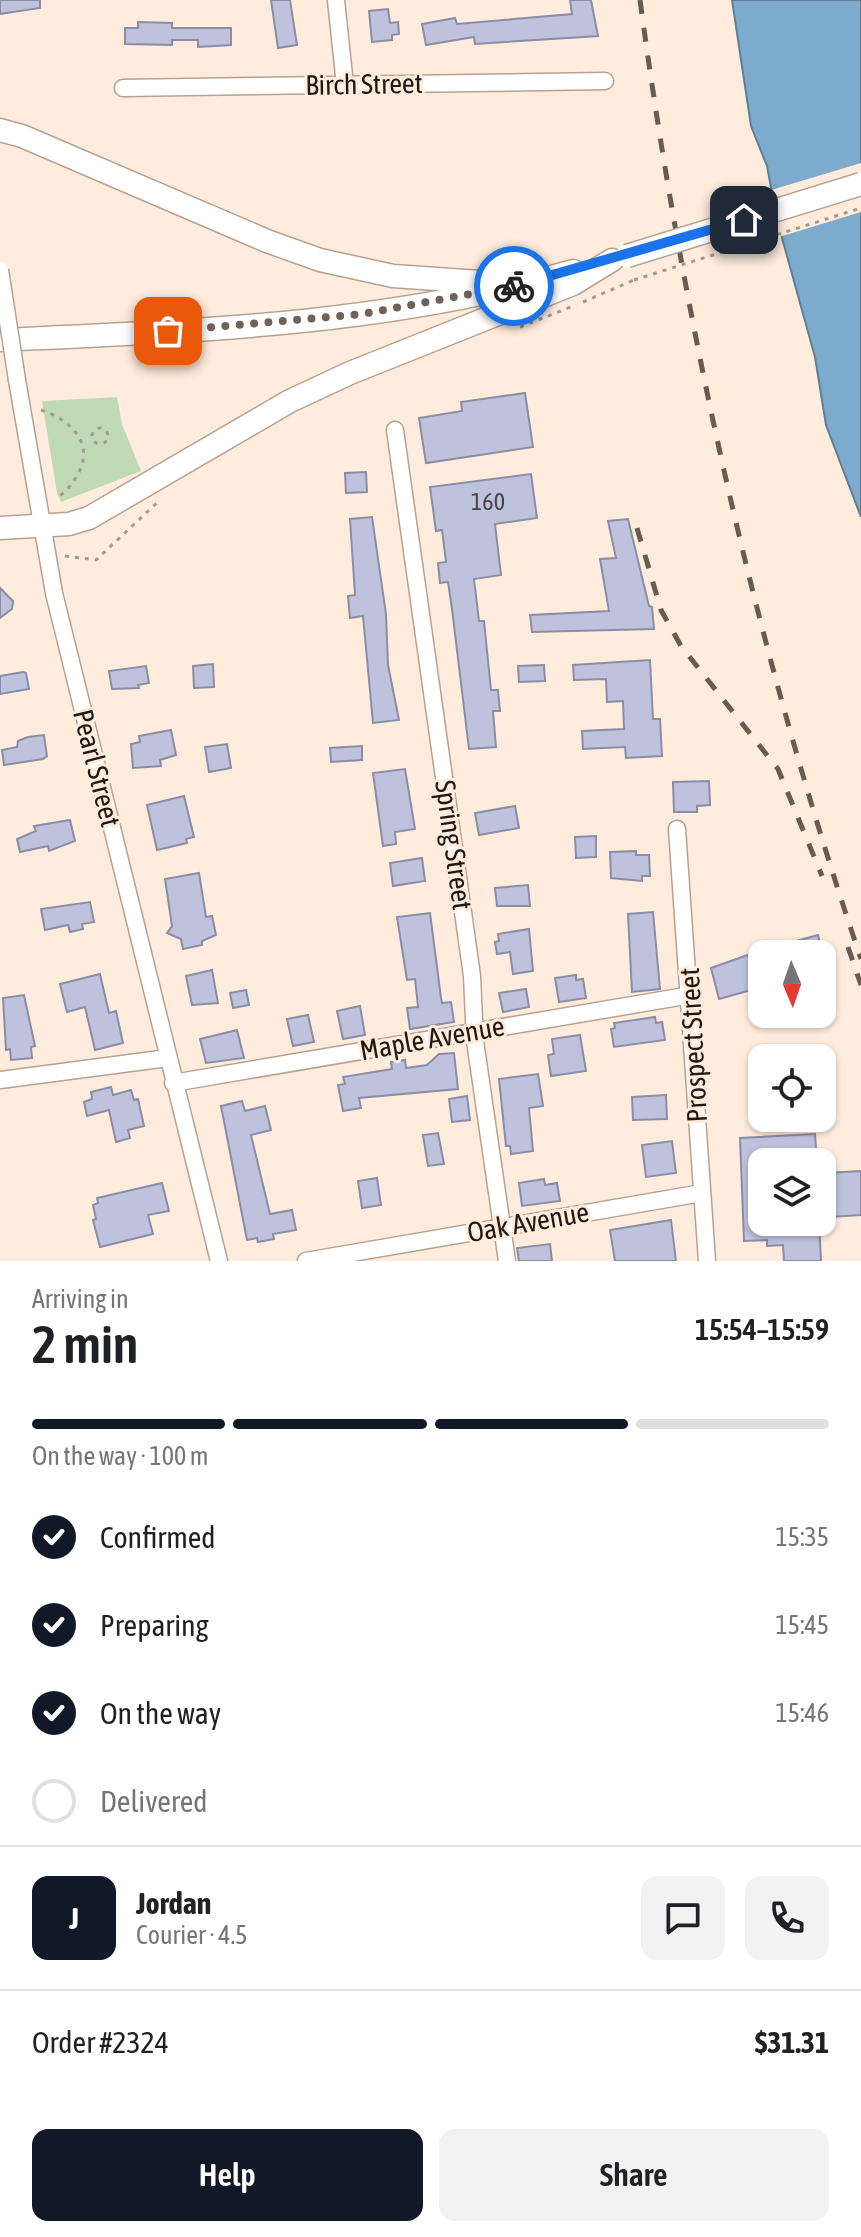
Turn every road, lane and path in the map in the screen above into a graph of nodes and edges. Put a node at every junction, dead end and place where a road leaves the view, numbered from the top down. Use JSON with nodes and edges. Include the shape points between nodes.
{"nodes":[{"id":1,"x":336,"y":0,"type":"edge"},
{"id":2,"x":605,"y":81,"type":"dead end"},
{"id":3,"x":345,"y":85,"type":"junction"},
{"id":4,"x":123,"y":88,"type":"dead end"},
{"id":5,"x":0,"y":130,"type":"edge"},
{"id":6,"x":861,"y":184,"type":"edge"},
{"id":7,"x":861,"y":208,"type":"edge"},
{"id":8,"x":620,"y":258,"type":"junction"},
{"id":9,"x":0,"y":270,"type":"edge"},
{"id":10,"x":516,"y":286,"type":"junction"},
{"id":11,"x":519,"y":328,"type":"dead end"},
{"id":12,"x":0,"y":340,"type":"edge"},
{"id":13,"x":41,"y":410,"type":"dead end"},
{"id":14,"x":395,"y":430,"type":"dead end"},
{"id":15,"x":91,"y":438,"type":"junction"},
{"id":16,"x":81,"y":439,"type":"junction"},
{"id":17,"x":164,"y":497,"type":"dead end"},
{"id":18,"x":55,"y":498,"type":"dead end"},
{"id":19,"x":40,"y":526,"type":"junction"},
{"id":20,"x":0,"y":528,"type":"edge"},
{"id":21,"x":66,"y":556,"type":"dead end"},
{"id":22,"x":677,"y":829,"type":"dead end"},
{"id":23,"x":691,"y":995,"type":"junction"},
{"id":24,"x":475,"y":1031,"type":"junction"},
{"id":25,"x":168,"y":1058,"type":"junction"},
{"id":26,"x":0,"y":1080,"type":"edge"},
{"id":27,"x":173,"y":1083,"type":"junction"},
{"id":28,"x":702,"y":1193,"type":"junction"},
{"id":29,"x":502,"y":1226,"type":"junction"},
{"id":30,"x":219,"y":1261,"type":"edge"},
{"id":31,"x":306,"y":1261,"type":"edge"},
{"id":32,"x":507,"y":1261,"type":"edge"},
{"id":33,"x":707,"y":1261,"type":"edge"}],
"edges":[{"from":1,"to":3,"type":"street"},
{"from":2,"to":3,"type":"street","name":"Birch Street"},
{"from":3,"to":4,"type":"street","name":"Birch Street"},
{"from":5,"to":10,"type":"main road","via":[[320,260],[393,276]]},
{"from":6,"to":8,"type":"main road","bridge":true},
{"from":7,"to":11,"type":"path","bridge":true,"via":[[634,280]]},
{"from":8,"to":10,"type":"main road"},
{"from":8,"to":19,"type":"main road","via":[[573,284],[290,401],[89,518]]},
{"from":9,"to":19,"type":"street","name":"Pearl Street","bridge":true},
{"from":10,"to":12,"type":"main road","via":[[310,321]]},
{"from":13,"to":16,"type":"path","via":[[71,425]]},
{"from":14,"to":24,"type":"street","name":"Spring Street","via":[[472,976]]},
{"from":15,"to":15,"type":"path","via":[[101,445],[108,435],[99,428]]},
{"from":15,"to":16,"type":"path"},
{"from":16,"to":18,"type":"path","via":[[79,471]]},
{"from":17,"to":21,"type":"path","via":[[96,560]]},
{"from":19,"to":20,"type":"main road"},
{"from":19,"to":25,"type":"street","name":"Pearl Street"},
{"from":22,"to":23,"type":"street","name":"Prospect Street"},
{"from":23,"to":24,"type":"street","name":"Maple Avenue"},
{"from":23,"to":28,"type":"street","name":"Prospect Street"},
{"from":24,"to":27,"type":"street","name":"Maple Avenue"},
{"from":24,"to":29,"type":"street","name":"Spring Street"},
{"from":25,"to":26,"type":"street"},
{"from":25,"to":27,"type":"street","name":"Pearl Street"},
{"from":27,"to":30,"type":"street","name":"Pearl Street"},
{"from":28,"to":29,"type":"street","name":"Oak Avenue"},
{"from":28,"to":33,"type":"street","name":"Prospect Street"},
{"from":29,"to":31,"type":"street","name":"Oak Avenue"},
{"from":29,"to":32,"type":"street","name":"Spring Street"}]}
